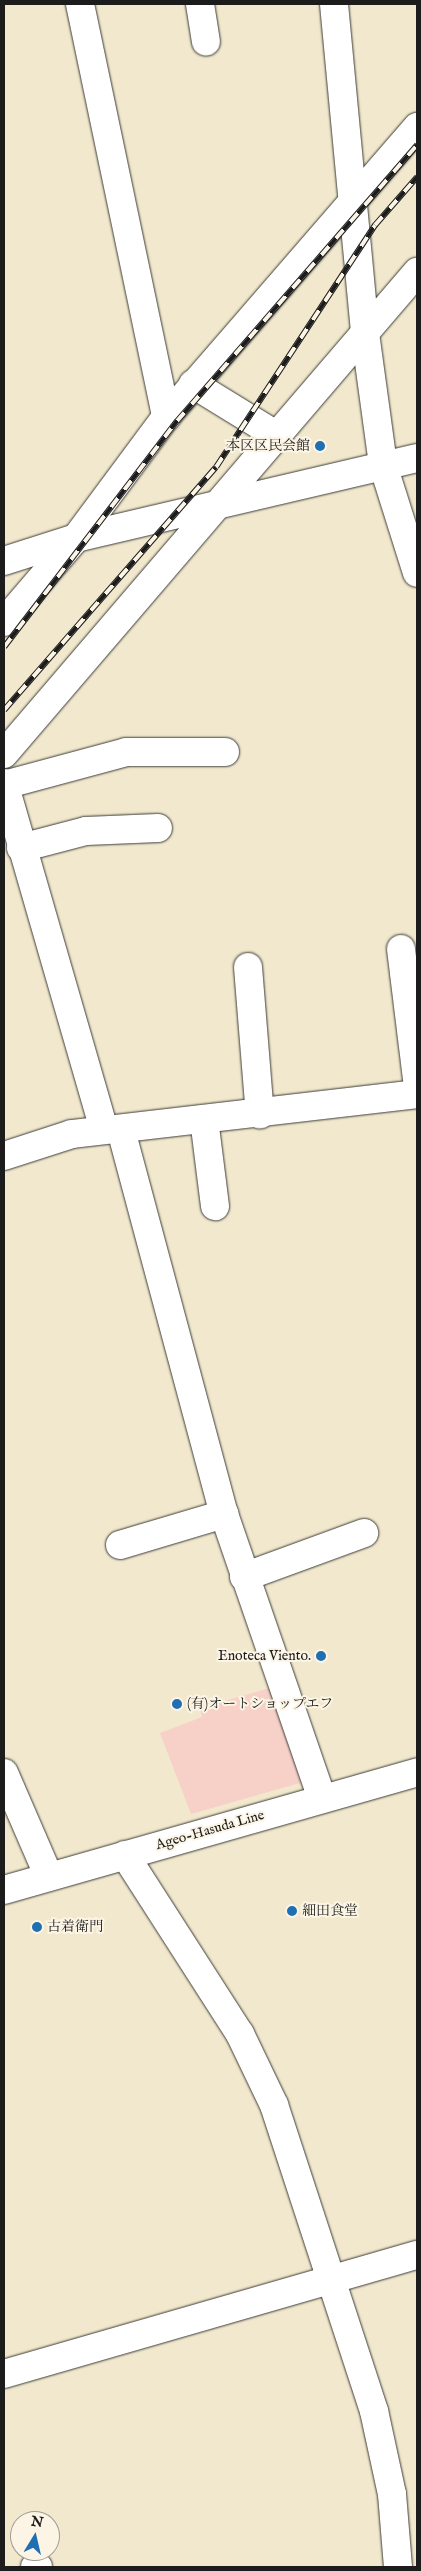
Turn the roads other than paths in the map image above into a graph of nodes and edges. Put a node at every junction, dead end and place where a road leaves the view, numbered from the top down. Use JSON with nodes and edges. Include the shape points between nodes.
{"nodes":[{"id":1,"x":80,"y":4,"type":"edge"},
{"id":2,"x":200,"y":4,"type":"edge"},
{"id":3,"x":334,"y":4,"type":"edge"},
{"id":4,"x":206,"y":42,"type":"dead end"},
{"id":5,"x":417,"y":128,"type":"edge"},
{"id":6,"x":354,"y":196,"type":"junction"},
{"id":7,"x":417,"y":272,"type":"edge"},
{"id":8,"x":365,"y":333,"type":"junction"},
{"id":9,"x":193,"y":384,"type":"junction"},
{"id":10,"x":166,"y":417,"type":"junction"},
{"id":11,"x":276,"y":435,"type":"junction"},
{"id":12,"x":417,"y":458,"type":"edge"},
{"id":13,"x":383,"y":465,"type":"junction"},
{"id":14,"x":222,"y":503,"type":"junction"},
{"id":15,"x":76,"y":538,"type":"junction"},
{"id":16,"x":4,"y":561,"type":"edge"},
{"id":17,"x":417,"y":573,"type":"edge"},
{"id":18,"x":4,"y":622,"type":"edge"},
{"id":19,"x":225,"y":752,"type":"dead end"},
{"id":20,"x":4,"y":754,"type":"edge"},
{"id":21,"x":4,"y":784,"type":"edge"},
{"id":22,"x":158,"y":828,"type":"dead end"},
{"id":23,"x":21,"y":848,"type":"junction"},
{"id":24,"x":401,"y":949,"type":"dead end"},
{"id":25,"x":248,"y":967,"type":"dead end"},
{"id":26,"x":417,"y":1080,"type":"edge"},
{"id":27,"x":417,"y":1094,"type":"edge"},
{"id":28,"x":260,"y":1115,"type":"junction"},
{"id":29,"x":204,"y":1119,"type":"junction"},
{"id":30,"x":112,"y":1130,"type":"junction"},
{"id":31,"x":4,"y":1156,"type":"edge"},
{"id":32,"x":215,"y":1206,"type":"dead end"},
{"id":33,"x":224,"y":1514,"type":"junction"},
{"id":34,"x":364,"y":1533,"type":"dead end"},
{"id":35,"x":120,"y":1545,"type":"dead end"},
{"id":36,"x":244,"y":1577,"type":"junction"},
{"id":37,"x":417,"y":1772,"type":"edge"},
{"id":38,"x":4,"y":1773,"type":"edge"},
{"id":39,"x":322,"y":1798,"type":"junction"},
{"id":40,"x":125,"y":1855,"type":"junction"},
{"id":41,"x":50,"y":1877,"type":"junction"},
{"id":42,"x":4,"y":1890,"type":"edge"},
{"id":43,"x":417,"y":2255,"type":"edge"},
{"id":44,"x":334,"y":2278,"type":"junction"},
{"id":45,"x":4,"y":2374,"type":"edge"},
{"id":46,"x":399,"y":2564,"type":"edge"}],
"edges":[{"from":1,"to":10,"type":"street"},
{"from":2,"to":4,"type":"street"},
{"from":3,"to":6,"type":"street"},
{"from":5,"to":6,"type":"street"},
{"from":6,"to":8,"type":"street"},
{"from":6,"to":9,"type":"street"},
{"from":7,"to":8,"type":"street"},
{"from":8,"to":11,"type":"street"},
{"from":8,"to":13,"type":"street"},
{"from":9,"to":10,"type":"street"},
{"from":9,"to":11,"type":"street"},
{"from":10,"to":15,"type":"street"},
{"from":11,"to":14,"type":"street"},
{"from":12,"to":13,"type":"street"},
{"from":13,"to":14,"type":"street"},
{"from":13,"to":17,"type":"street"},
{"from":14,"to":15,"type":"street"},
{"from":14,"to":20,"type":"street"},
{"from":15,"to":16,"type":"street"},
{"from":15,"to":18,"type":"street"},
{"from":19,"to":21,"type":"street","via":[[126,752]]},
{"from":21,"to":23,"type":"street"},
{"from":22,"to":23,"type":"street","via":[[86,831]]},
{"from":23,"to":30,"type":"street"},
{"from":24,"to":26,"type":"street"},
{"from":25,"to":28,"type":"street"},
{"from":27,"to":28,"type":"street"},
{"from":28,"to":29,"type":"street"},
{"from":29,"to":30,"type":"street"},
{"from":29,"to":32,"type":"street"},
{"from":30,"to":31,"type":"street","via":[[72,1134]]},
{"from":30,"to":33,"type":"street"},
{"from":33,"to":35,"type":"street"},
{"from":33,"to":36,"type":"street"},
{"from":34,"to":36,"type":"street"},
{"from":36,"to":39,"type":"street"},
{"from":37,"to":39,"type":"street","name":"Ageo-Hasuda Line"},
{"from":38,"to":41,"type":"street"},
{"from":39,"to":40,"type":"street","name":"Ageo-Hasuda Line"},
{"from":40,"to":41,"type":"street","name":"Ageo-Hasuda Line"},
{"from":40,"to":44,"type":"street","via":[[240,2034],[274,2106]]},
{"from":41,"to":42,"type":"street","name":"Ageo-Hasuda Line"},
{"from":43,"to":44,"type":"street"},
{"from":44,"to":45,"type":"street"},
{"from":44,"to":46,"type":"street","via":[[374,2411],[392,2494]]}]}
